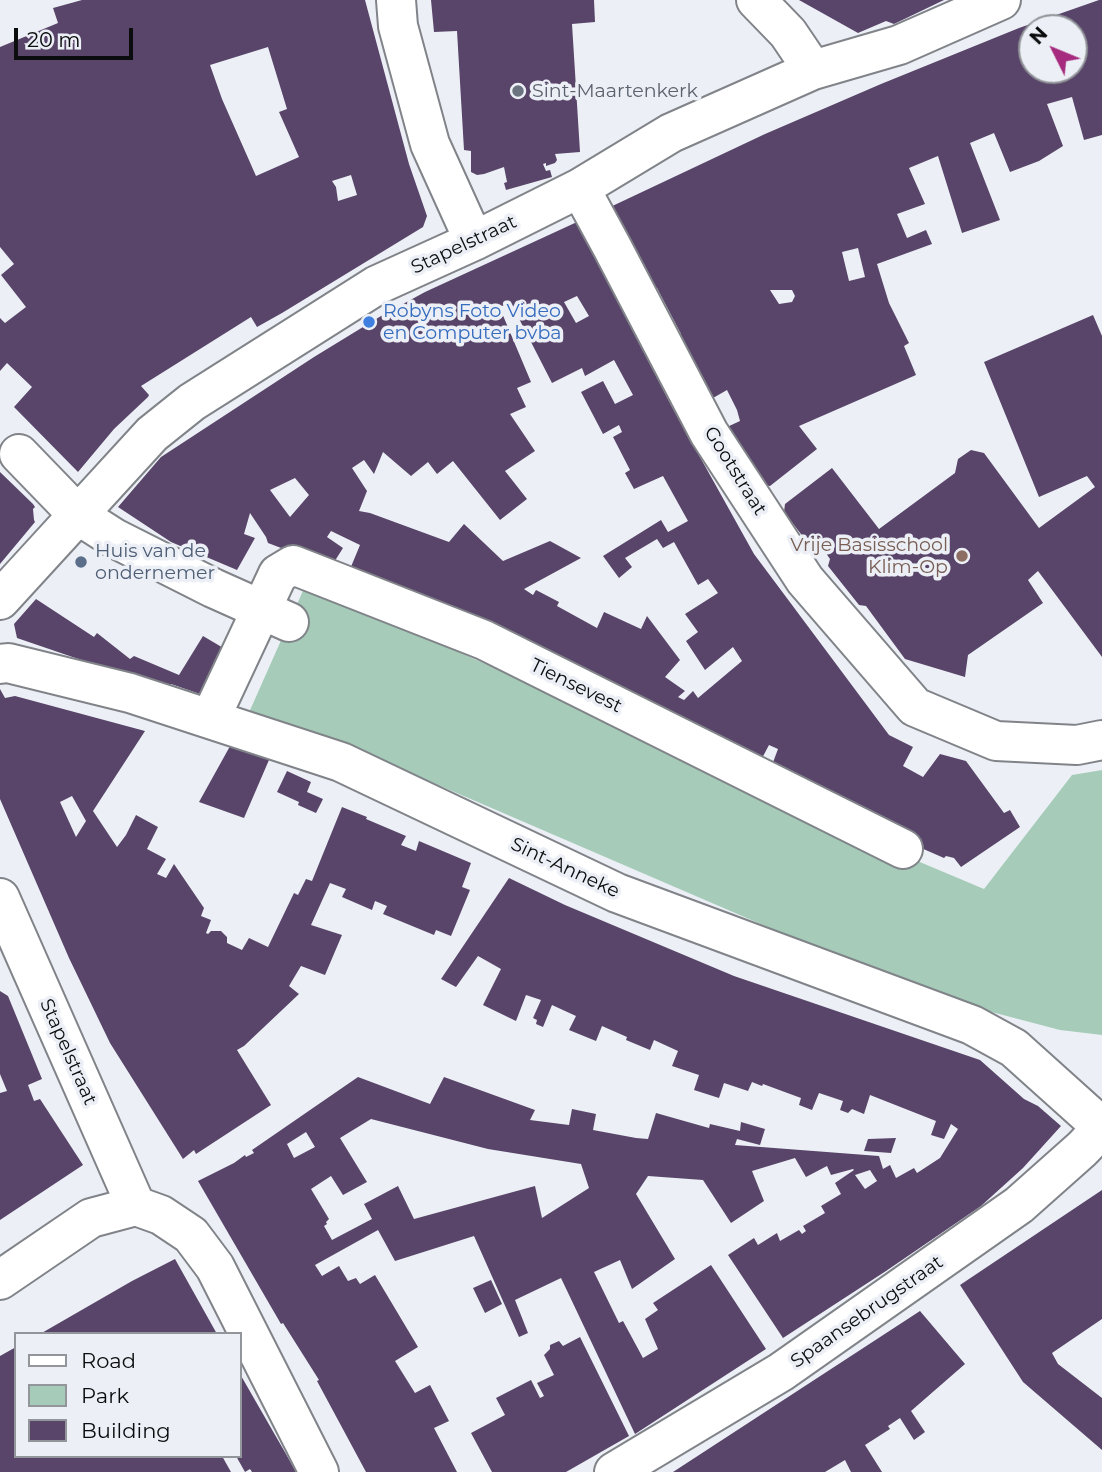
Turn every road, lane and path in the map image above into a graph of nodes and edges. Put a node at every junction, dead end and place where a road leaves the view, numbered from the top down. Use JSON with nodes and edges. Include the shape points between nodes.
{"nodes":[{"id":1,"x":396,"y":0,"type":"edge"},
{"id":2,"x":756,"y":0,"type":"edge"},
{"id":3,"x":1001,"y":0,"type":"edge"},
{"id":4,"x":813,"y":70,"type":"junction"},
{"id":5,"x":580,"y":188,"type":"junction"},
{"id":6,"x":474,"y":241,"type":"junction"},
{"id":7,"x":19,"y":454,"type":"dead end"},
{"id":8,"x":78,"y":514,"type":"junction"},
{"id":9,"x":0,"y":600,"type":"edge"},
{"id":10,"x":275,"y":616,"type":"junction"},
{"id":11,"x":0,"y":664,"type":"edge"},
{"id":12,"x":211,"y":719,"type":"junction"},
{"id":13,"x":1102,"y":740,"type":"edge"},
{"id":14,"x":903,"y":849,"type":"dead end"},
{"id":15,"x":0,"y":898,"type":"edge"},
{"id":16,"x":10,"y":948,"type":"edge"},
{"id":17,"x":1102,"y":1127,"type":"edge"},
{"id":18,"x":136,"y":1206,"type":"junction"},
{"id":19,"x":0,"y":1280,"type":"edge"},
{"id":20,"x":319,"y":1472,"type":"edge"},
{"id":21,"x":614,"y":1472,"type":"edge"}],
"edges":[{"from":1,"to":6,"type":"street","via":[[398,26],[430,144]]},
{"from":2,"to":4,"type":"street","via":[[788,33]]},
{"from":3,"to":4,"type":"street","name":"Stapelstraat","via":[[899,45]]},
{"from":4,"to":5,"type":"street","name":"Stapelstraat","via":[[671,133]]},
{"from":5,"to":6,"type":"street","name":"Stapelstraat"},
{"from":5,"to":13,"type":"street","name":"Gootstraat","via":[[709,433],[805,580],[915,707],[996,741],[1077,745]]},
{"from":6,"to":8,"type":"street","name":"Stapelstraat","via":[[377,285],[192,402],[152,434]]},
{"from":7,"to":8,"type":"street"},
{"from":8,"to":9,"type":"street","name":"Stapelstraat"},
{"from":8,"to":10,"type":"street","via":[[114,538]]},
{"from":10,"to":12,"type":"street","name":"Tiensevest"},
{"from":10,"to":14,"type":"street","name":"Tiensevest","via":[[278,574],[293,565],[484,640]]},
{"from":11,"to":12,"type":"street","name":"Sint-Anneke","via":[[131,693]]},
{"from":12,"to":17,"type":"street","name":"Sint-Anneke","via":[[341,762],[617,893],[972,1025],[1014,1048]]},
{"from":15,"to":16,"type":"street","name":"Stapelstraat"},
{"from":16,"to":18,"type":"street","name":"Stapelstraat"},
{"from":17,"to":21,"type":"street","name":"Spaansebrugstraat","via":[[1018,1205],[973,1237],[781,1372]]},
{"from":18,"to":19,"type":"street","via":[[91,1219]]},
{"from":18,"to":20,"type":"street","via":[[161,1215],[191,1236],[215,1268]]}]}
